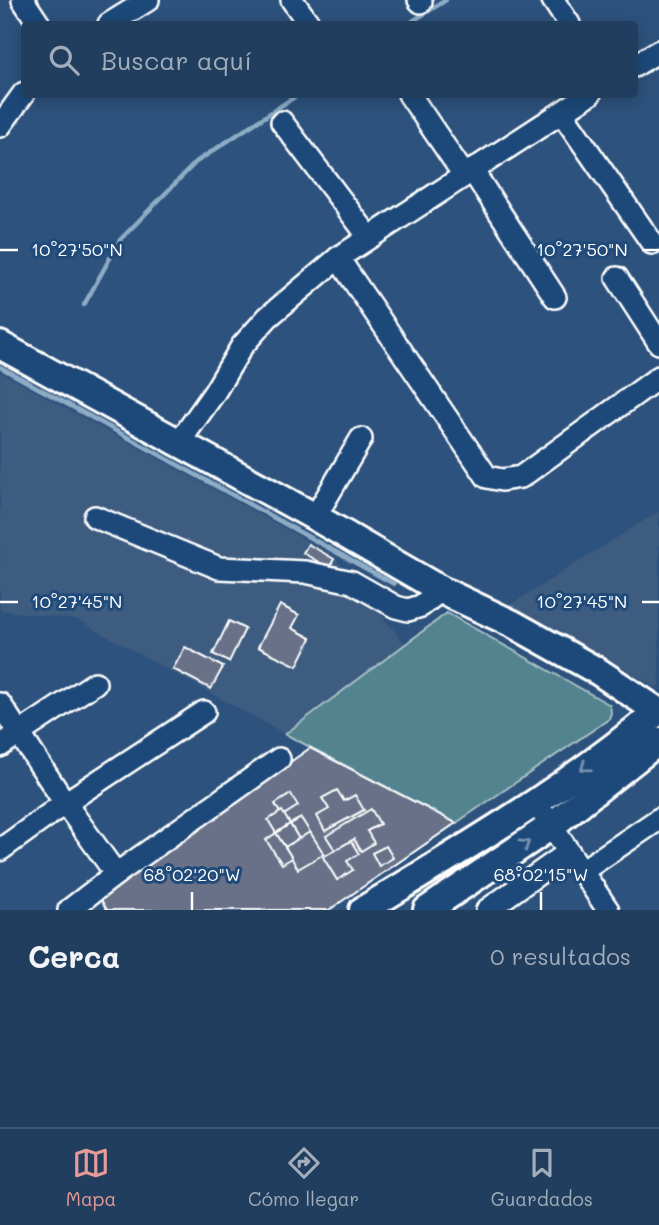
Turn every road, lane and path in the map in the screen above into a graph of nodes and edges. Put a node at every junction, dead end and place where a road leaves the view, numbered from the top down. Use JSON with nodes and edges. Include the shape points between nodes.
{"nodes":[{"id":1,"x":23,"y":0,"type":"edge"},
{"id":2,"x":148,"y":0,"type":"edge"},
{"id":3,"x":292,"y":0,"type":"edge"},
{"id":4,"x":553,"y":0,"type":"edge"},
{"id":5,"x":38,"y":21,"type":"edge"},
{"id":6,"x":114,"y":21,"type":"edge"},
{"id":7,"x":307,"y":21,"type":"edge"},
{"id":8,"x":567,"y":21,"type":"edge"},
{"id":9,"x":21,"y":97,"type":"edge"},
{"id":10,"x":412,"y":98,"type":"edge"},
{"id":11,"x":584,"y":98,"type":"edge"},
{"id":12,"x":562,"y":113,"type":"junction"},
{"id":13,"x":282,"y":122,"type":"dead end"},
{"id":14,"x":0,"y":126,"type":"edge"},
{"id":15,"x":468,"y":173,"type":"junction"},
{"id":16,"x":369,"y":237,"type":"junction"},
{"id":17,"x":652,"y":243,"type":"dead end"},
{"id":18,"x":338,"y":258,"type":"junction"},
{"id":19,"x":617,"y":278,"type":"dead end"},
{"id":20,"x":555,"y":297,"type":"dead end"},
{"id":21,"x":659,"y":343,"type":"edge"},
{"id":22,"x":0,"y":345,"type":"edge"},
{"id":23,"x":659,"y":377,"type":"edge"},
{"id":24,"x":361,"y":439,"type":"dead end"},
{"id":25,"x":178,"y":444,"type":"junction"},
{"id":26,"x":95,"y":517,"type":"dead end"},
{"id":27,"x":316,"y":517,"type":"junction"},
{"id":28,"x":441,"y":590,"type":"junction"},
{"id":29,"x":95,"y":683,"type":"dead end"},
{"id":30,"x":0,"y":704,"type":"edge"},
{"id":31,"x":659,"y":711,"type":"edge"},
{"id":32,"x":204,"y":712,"type":"dead end"},
{"id":33,"x":19,"y":733,"type":"junction"},
{"id":34,"x":659,"y":741,"type":"edge"},
{"id":35,"x":0,"y":746,"type":"edge"},
{"id":36,"x":628,"y":751,"type":"junction"},
{"id":37,"x":279,"y":759,"type":"dead end"},
{"id":38,"x":65,"y":803,"type":"junction"},
{"id":39,"x":536,"y":803,"type":"junction"},
{"id":40,"x":659,"y":819,"type":"edge"},
{"id":41,"x":551,"y":826,"type":"junction"},
{"id":42,"x":0,"y":850,"type":"edge"},
{"id":43,"x":569,"y":852,"type":"junction"},
{"id":44,"x":582,"y":871,"type":"junction"},
{"id":45,"x":116,"y":874,"type":"junction"},
{"id":46,"x":69,"y":910,"type":"edge"},
{"id":47,"x":363,"y":910,"type":"edge"},
{"id":48,"x":427,"y":910,"type":"edge"},
{"id":49,"x":487,"y":910,"type":"edge"},
{"id":50,"x":608,"y":910,"type":"edge"}],
"edges":[{"from":1,"to":5,"type":"street"},
{"from":2,"to":6,"type":"street"},
{"from":3,"to":7,"type":"street"},
{"from":4,"to":8,"type":"street"},
{"from":9,"to":14,"type":"street"},
{"from":10,"to":15,"type":"street"},
{"from":11,"to":12,"type":"street"},
{"from":12,"to":15,"type":"street"},
{"from":12,"to":17,"type":"street"},
{"from":13,"to":16,"type":"street"},
{"from":15,"to":16,"type":"street"},
{"from":15,"to":20,"type":"street"},
{"from":16,"to":18,"type":"street"},
{"from":18,"to":23,"type":"street","via":[[487,477],[521,477]]},
{"from":18,"to":25,"type":"street","via":[[268,317],[242,346]]},
{"from":19,"to":21,"type":"street"},
{"from":22,"to":25,"type":"main road"},
{"from":24,"to":27,"type":"street"},
{"from":25,"to":27,"type":"main road"},
{"from":26,"to":28,"type":"street","via":[[219,568],[305,572],[352,582],[408,610]]},
{"from":27,"to":28,"type":"main road"},
{"from":28,"to":31,"type":"main road","via":[[513,624]]},
{"from":29,"to":33,"type":"street"},
{"from":30,"to":33,"type":"street"},
{"from":31,"to":36,"type":"main road"},
{"from":32,"to":38,"type":"street"},
{"from":33,"to":35,"type":"street"},
{"from":33,"to":38,"type":"street"},
{"from":34,"to":36,"type":"main road"},
{"from":36,"to":39,"type":"main road","one_way":true},
{"from":36,"to":41,"type":"main road"},
{"from":37,"to":45,"type":"street"},
{"from":38,"to":42,"type":"street"},
{"from":38,"to":45,"type":"street"},
{"from":39,"to":41,"type":"street"},
{"from":39,"to":47,"type":"main road"},
{"from":40,"to":44,"type":"street"},
{"from":41,"to":43,"type":"street"},
{"from":48,"to":41,"type":"main road","one_way":true},
{"from":43,"to":44,"type":"street"},
{"from":43,"to":49,"type":"street"},
{"from":44,"to":50,"type":"street"},
{"from":45,"to":46,"type":"street"}]}
